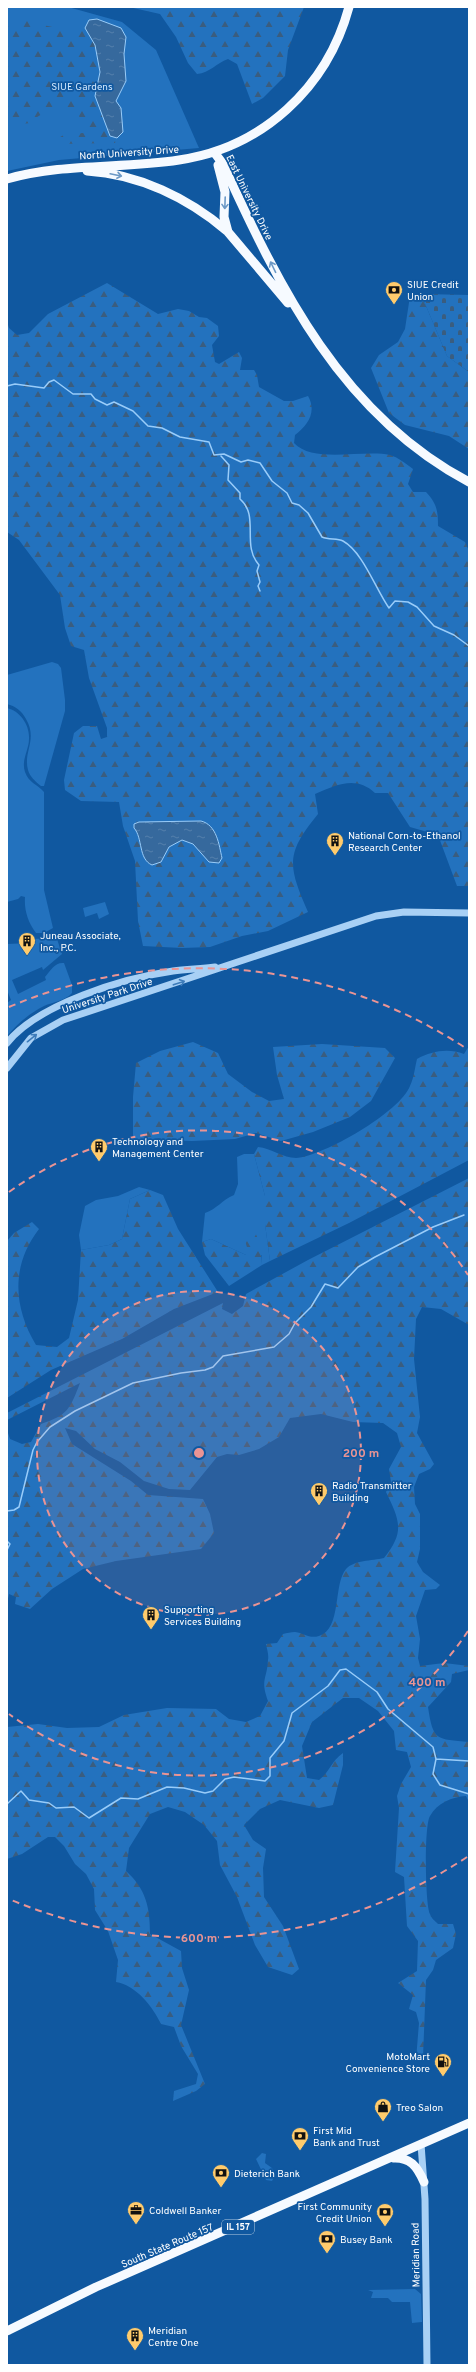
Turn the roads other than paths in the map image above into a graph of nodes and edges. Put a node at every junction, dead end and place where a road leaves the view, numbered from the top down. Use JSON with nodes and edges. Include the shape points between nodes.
{"nodes":[{"id":1,"x":349,"y":7,"type":"edge"},
{"id":2,"x":214,"y":152,"type":"junction"},
{"id":3,"x":50,"y":169,"type":"junction"},
{"id":4,"x":7,"y":178,"type":"edge"},
{"id":5,"x":228,"y":232,"type":"junction"},
{"id":6,"x":306,"y":325,"type":"junction"},
{"id":7,"x":469,"y":482,"type":"edge"},
{"id":8,"x":469,"y":913,"type":"edge"},
{"id":9,"x":229,"y":966,"type":"junction"},
{"id":10,"x":7,"y":1043,"type":"edge"},
{"id":11,"x":7,"y":1068,"type":"edge"},
{"id":12,"x":469,"y":2123,"type":"edge"},
{"id":13,"x":421,"y":2144,"type":"junction"},
{"id":14,"x":391,"y":2158,"type":"junction"},
{"id":15,"x":424,"y":2182,"type":"junction"},
{"id":16,"x":7,"y":2331,"type":"edge"},
{"id":17,"x":427,"y":2365,"type":"edge"}],
"edges":[{"from":1,"to":2,"type":"main road","name":"North University Drive","via":[[327,61],[296,101],[281,116],[257,132]]},
{"from":2,"to":3,"type":"main road","name":"North University Drive","via":[[162,162]]},
{"from":2,"to":5,"type":"main road","name":"East University Drive","one_way":true,"via":[[224,183],[224,217]]},
{"from":6,"to":2,"type":"main road","name":"East University Drive","one_way":true,"via":[[277,276],[223,164]]},
{"from":3,"to":4,"type":"main road","name":"North University Drive"},
{"from":3,"to":5,"type":"main road","one_way":true,"via":[[96,172],[139,181],[185,200]]},
{"from":5,"to":6,"type":"main road","name":"East University Drive"},
{"from":6,"to":7,"type":"main road","name":"East University Drive","via":[[347,381],[389,426],[420,452]]},
{"from":8,"to":9,"type":"street","name":"University Park Drive","via":[[404,912],[376,916]]},
{"from":9,"to":10,"type":"street","name":"University Park Drive","via":[[171,971],[103,989],[43,1013]]},
{"from":11,"to":9,"type":"street","name":"University Park Drive","one_way":true,"via":[[23,1046],[53,1024]]},
{"from":12,"to":13,"type":"main road","name":"South State Route 157","number":"IL 157"},
{"from":13,"to":14,"type":"main road","name":"South State Route 157","number":"IL 157"},
{"from":13,"to":15,"type":"street","name":"Meridian Road"},
{"from":14,"to":15,"type":"main road","via":[[410,2161],[419,2169]]},
{"from":14,"to":16,"type":"main road","name":"South State Route 157","number":"IL 157","via":[[90,2290]]},
{"from":15,"to":17,"type":"street","name":"Meridian Road"}]}
